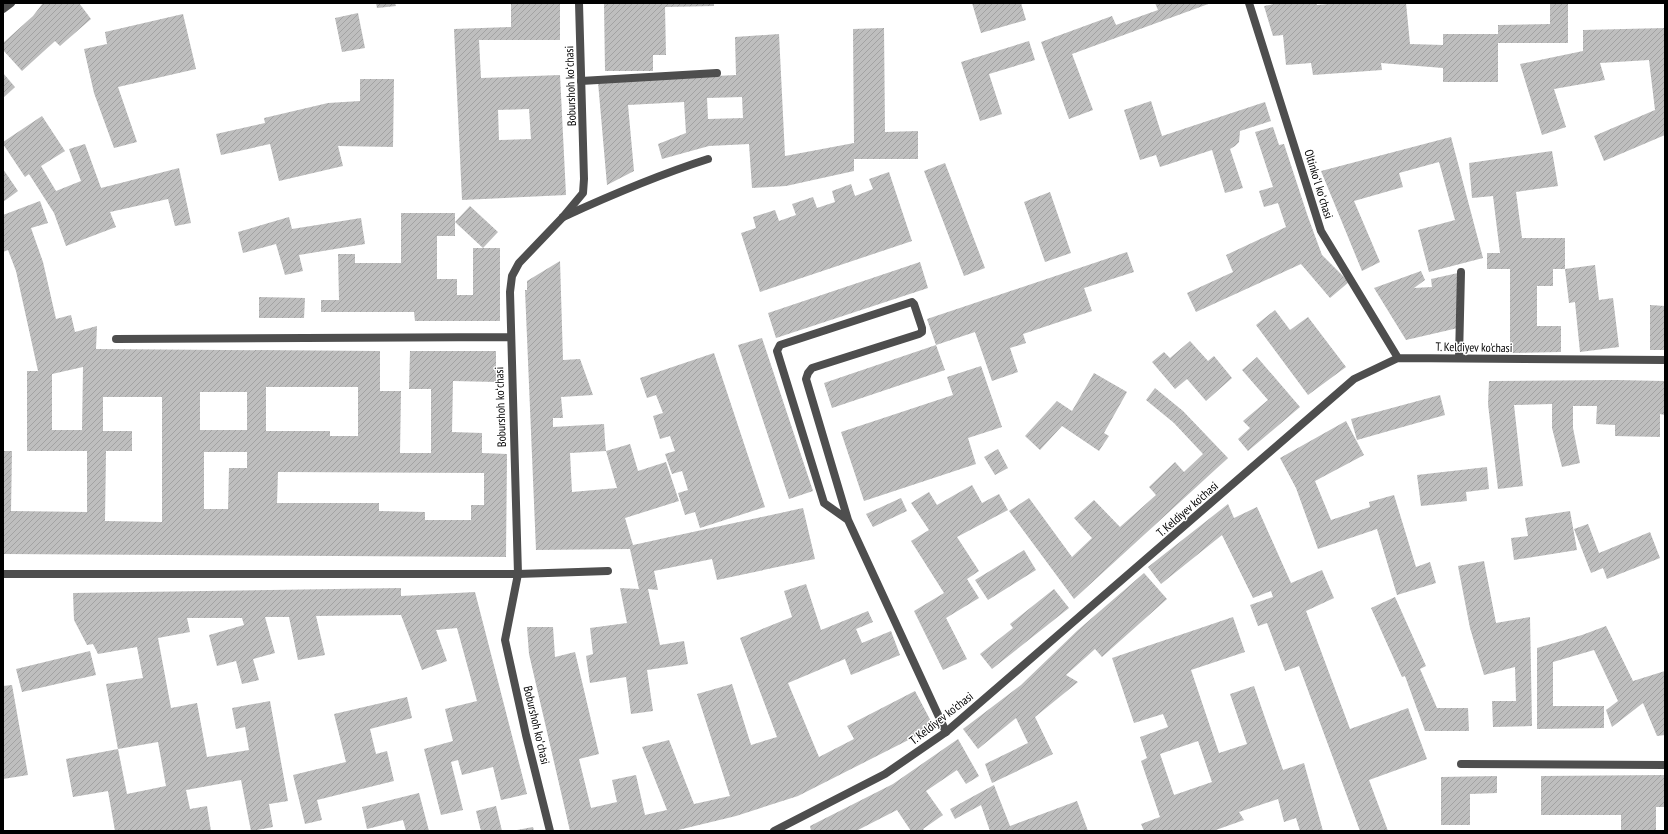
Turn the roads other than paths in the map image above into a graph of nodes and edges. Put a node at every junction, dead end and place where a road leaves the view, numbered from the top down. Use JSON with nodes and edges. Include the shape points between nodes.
{"nodes":[{"id":1,"x":11,"y":3,"type":"edge"},
{"id":2,"x":579,"y":3,"type":"edge"},
{"id":3,"x":1249,"y":3,"type":"edge"},
{"id":4,"x":3,"y":9,"type":"edge"},
{"id":5,"x":717,"y":73,"type":"dead end"},
{"id":6,"x":582,"y":81,"type":"junction"},
{"id":7,"x":708,"y":159,"type":"dead end"},
{"id":8,"x":563,"y":217,"type":"junction"},
{"id":9,"x":1461,"y":272,"type":"dead end"},
{"id":10,"x":510,"y":337,"type":"junction"},
{"id":11,"x":116,"y":339,"type":"dead end"},
{"id":12,"x":1398,"y":358,"type":"junction"},
{"id":13,"x":1459,"y":358,"type":"junction"},
{"id":14,"x":1665,"y":360,"type":"edge"},
{"id":15,"x":848,"y":520,"type":"junction"},
{"id":16,"x":608,"y":571,"type":"dead end"},
{"id":17,"x":3,"y":574,"type":"edge"},
{"id":18,"x":518,"y":574,"type":"junction"},
{"id":19,"x":946,"y":732,"type":"junction"},
{"id":20,"x":1461,"y":764,"type":"dead end"},
{"id":21,"x":1665,"y":765,"type":"edge"},
{"id":22,"x":550,"y":831,"type":"edge"},
{"id":23,"x":774,"y":831,"type":"edge"}],
"edges":[{"from":1,"to":4,"type":"street"},
{"from":2,"to":6,"type":"street","name":"Boburshoh koʻchasi"},
{"from":3,"to":12,"type":"street","name":"Oltinkoʻl koʻchasi","via":[[1321,231]]},
{"from":5,"to":6,"type":"street"},
{"from":6,"to":8,"type":"street","name":"Boburshoh koʻchasi","via":[[583,186],[582,193]]},
{"from":7,"to":8,"type":"street","via":[[614,193]]},
{"from":8,"to":10,"type":"street","name":"Boburshoh koʻchasi","via":[[520,263],[512,276]]},
{"from":9,"to":13,"type":"street"},
{"from":10,"to":11,"type":"street"},
{"from":10,"to":18,"type":"street","name":"Boburshoh koʻchasi"},
{"from":12,"to":13,"type":"street","name":"T. Keldiyev ko'chasi"},
{"from":12,"to":19,"type":"street","name":"T. Keldiyev ko'chasi","via":[[1354,380]]},
{"from":13,"to":14,"type":"street","name":"T. Keldiyev ko'chasi"},
{"from":15,"to":15,"type":"street","via":[[824,503],[777,351],[778,347],[912,302],[922,332],[812,368],[806,379]]},
{"from":15,"to":19,"type":"street"},
{"from":16,"to":18,"type":"street"},
{"from":17,"to":18,"type":"street"},
{"from":18,"to":22,"type":"street","name":"Boburshoh koʻchasi","via":[[505,640]]},
{"from":19,"to":23,"type":"street","name":"T. Keldiyev ko'chasi","via":[[886,774]]},
{"from":20,"to":21,"type":"street"}]}
